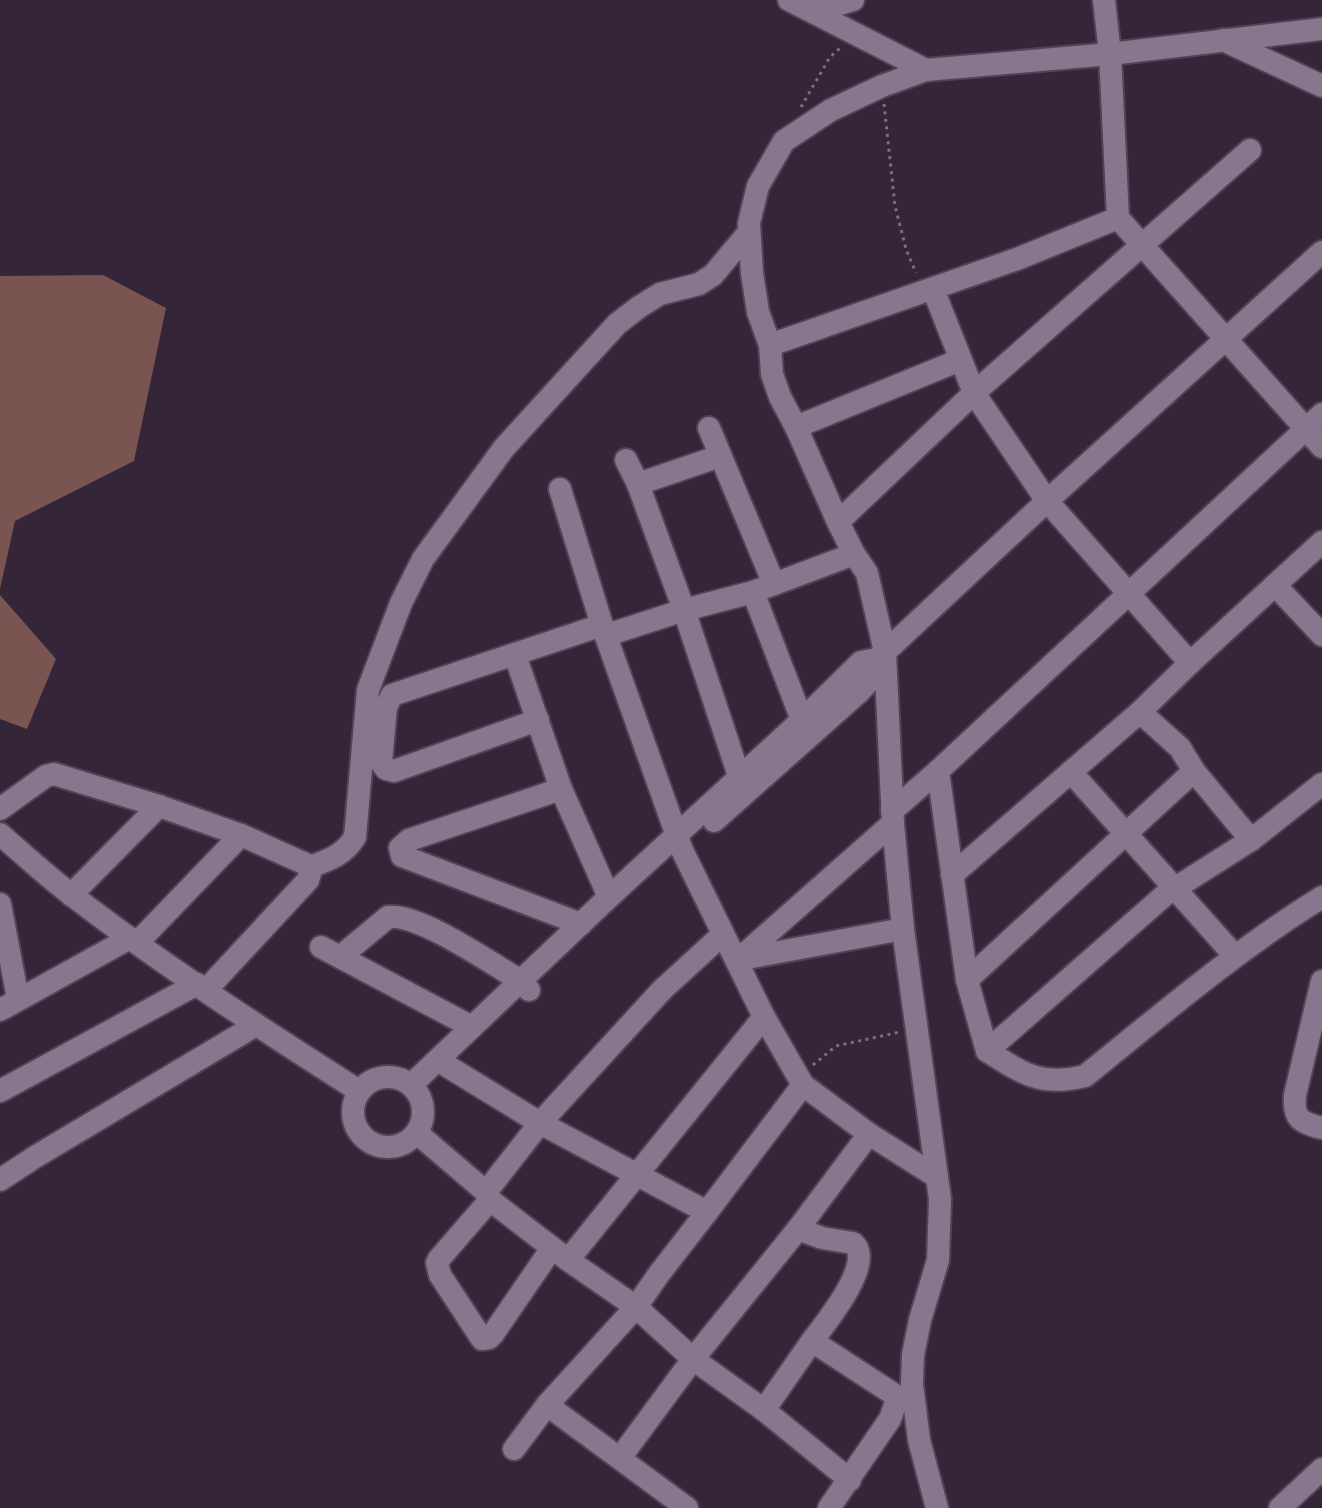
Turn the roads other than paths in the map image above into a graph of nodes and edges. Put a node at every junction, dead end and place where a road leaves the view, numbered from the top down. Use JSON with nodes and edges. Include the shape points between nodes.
{"nodes":[{"id":1,"x":789,"y":0,"type":"edge"},
{"id":2,"x":853,"y":0,"type":"edge"},
{"id":3,"x":1104,"y":0,"type":"edge"},
{"id":4,"x":814,"y":12,"type":"junction"},
{"id":5,"x":1322,"y":29,"type":"edge"},
{"id":6,"x":1222,"y":40,"type":"junction"},
{"id":7,"x":1110,"y":54,"type":"junction"},
{"id":8,"x":926,"y":70,"type":"junction"},
{"id":9,"x":1322,"y":86,"type":"edge"},
{"id":10,"x":1250,"y":150,"type":"dead end"},
{"id":11,"x":1118,"y":218,"type":"junction"},
{"id":12,"x":749,"y":232,"type":"junction"},
{"id":13,"x":1142,"y":245,"type":"junction"},
{"id":14,"x":1322,"y":252,"type":"edge"},
{"id":15,"x":927,"y":291,"type":"junction"},
{"id":16,"x":1225,"y":338,"type":"junction"},
{"id":17,"x":770,"y":345,"type":"junction"},
{"id":18,"x":960,"y":360,"type":"junction"},
{"id":19,"x":974,"y":393,"type":"junction"},
{"id":20,"x":1314,"y":422,"type":"edge"},
{"id":21,"x":796,"y":427,"type":"junction"},
{"id":22,"x":710,"y":428,"type":"dead end"},
{"id":23,"x":1322,"y":447,"type":"edge"},
{"id":24,"x":720,"y":456,"type":"junction"},
{"id":25,"x":627,"y":460,"type":"dead end"},
{"id":26,"x":638,"y":484,"type":"junction"},
{"id":27,"x":560,"y":489,"type":"dead end"},
{"id":28,"x":1047,"y":501,"type":"junction"},
{"id":29,"x":838,"y":522,"type":"junction"},
{"id":30,"x":1322,"y":542,"type":"edge"},
{"id":31,"x":854,"y":554,"type":"junction"},
{"id":32,"x":774,"y":584,"type":"junction"},
{"id":33,"x":1275,"y":585,"type":"junction"},
{"id":34,"x":753,"y":592,"type":"junction"},
{"id":35,"x":1128,"y":593,"type":"junction"},
{"id":36,"x":684,"y":610,"type":"junction"},
{"id":37,"x":605,"y":630,"type":"junction"},
{"id":38,"x":1322,"y":635,"type":"edge"},
{"id":39,"x":515,"y":654,"type":"junction"},
{"id":40,"x":881,"y":656,"type":"junction"},
{"id":41,"x":1190,"y":663,"type":"junction"},
{"id":42,"x":1140,"y":712,"type":"junction"},
{"id":43,"x":538,"y":720,"type":"junction"},
{"id":44,"x":802,"y":720,"type":"junction"},
{"id":45,"x":938,"y":771,"type":"junction"},
{"id":46,"x":1194,"y":771,"type":"junction"},
{"id":47,"x":1071,"y":772,"type":"junction"},
{"id":48,"x":739,"y":776,"type":"junction"},
{"id":49,"x":1322,"y":784,"type":"edge"},
{"id":50,"x":561,"y":789,"type":"junction"},
{"id":51,"x":159,"y":806,"type":"junction"},
{"id":52,"x":0,"y":809,"type":"edge"},
{"id":53,"x":893,"y":817,"type":"junction"},
{"id":54,"x":0,"y":834,"type":"edge"},
{"id":55,"x":1127,"y":834,"type":"junction"},
{"id":56,"x":241,"y":835,"type":"junction"},
{"id":57,"x":1251,"y":840,"type":"junction"},
{"id":58,"x":680,"y":842,"type":"junction"},
{"id":59,"x":310,"y":867,"type":"junction"},
{"id":60,"x":952,"y":875,"type":"junction"},
{"id":61,"x":1175,"y":888,"type":"junction"},
{"id":62,"x":71,"y":895,"type":"junction"},
{"id":63,"x":609,"y":897,"type":"junction"},
{"id":64,"x":1322,"y":897,"type":"edge"},
{"id":65,"x":0,"y":904,"type":"edge"},
{"id":66,"x":581,"y":924,"type":"junction"},
{"id":67,"x":903,"y":929,"type":"junction"},
{"id":68,"x":722,"y":935,"type":"junction"},
{"id":69,"x":134,"y":940,"type":"junction"},
{"id":70,"x":1235,"y":956,"type":"junction"},
{"id":71,"x":737,"y":960,"type":"junction"},
{"id":72,"x":967,"y":980,"type":"junction"},
{"id":73,"x":1322,"y":981,"type":"edge"},
{"id":74,"x":525,"y":985,"type":"junction"},
{"id":75,"x":201,"y":987,"type":"junction"},
{"id":76,"x":9,"y":1005,"type":"edge"},
{"id":77,"x":764,"y":1017,"type":"junction"},
{"id":78,"x":256,"y":1025,"type":"junction"},
{"id":79,"x":472,"y":1027,"type":"junction"},
{"id":80,"x":987,"y":1052,"type":"junction"},
{"id":81,"x":447,"y":1066,"type":"junction"},
{"id":82,"x":799,"y":1079,"type":"junction"},
{"id":83,"x":415,"y":1089,"type":"junction"},
{"id":84,"x":0,"y":1091,"type":"edge"},
{"id":85,"x":359,"y":1091,"type":"junction"},
{"id":86,"x":540,"y":1123,"type":"junction"},
{"id":87,"x":1322,"y":1128,"type":"edge"},
{"id":88,"x":417,"y":1133,"type":"junction"},
{"id":89,"x":869,"y":1134,"type":"junction"},
{"id":90,"x":637,"y":1173,"type":"junction"},
{"id":91,"x":937,"y":1177,"type":"junction"},
{"id":92,"x":0,"y":1180,"type":"edge"},
{"id":93,"x":488,"y":1196,"type":"junction"},
{"id":94,"x":707,"y":1212,"type":"junction"},
{"id":95,"x":798,"y":1229,"type":"junction"},
{"id":96,"x":560,"y":1254,"type":"junction"},
{"id":97,"x":636,"y":1307,"type":"junction"},
{"id":98,"x":812,"y":1341,"type":"junction"},
{"id":99,"x":693,"y":1359,"type":"junction"},
{"id":100,"x":905,"y":1391,"type":"junction"},
{"id":101,"x":547,"y":1405,"type":"junction"},
{"id":102,"x":764,"y":1410,"type":"junction"},
{"id":103,"x":514,"y":1449,"type":"dead end"},
{"id":104,"x":620,"y":1458,"type":"junction"},
{"id":105,"x":1322,"y":1469,"type":"edge"},
{"id":106,"x":850,"y":1480,"type":"junction"},
{"id":107,"x":687,"y":1508,"type":"edge"},
{"id":108,"x":829,"y":1508,"type":"edge"},
{"id":109,"x":937,"y":1508,"type":"edge"},
{"id":110,"x":1280,"y":1508,"type":"edge"}],
"edges":[{"from":1,"to":4,"type":"street"},
{"from":2,"to":4,"type":"street"},
{"from":3,"to":7,"type":"street"},
{"from":4,"to":8,"type":"street"},
{"from":5,"to":6,"type":"street"},
{"from":6,"to":7,"type":"street"},
{"from":6,"to":9,"type":"street"},
{"from":7,"to":8,"type":"street"},
{"from":7,"to":11,"type":"street"},
{"from":8,"to":12,"type":"street","via":[[831,110],[784,141],[758,186]]},
{"from":10,"to":13,"type":"street"},
{"from":11,"to":13,"type":"street"},
{"from":11,"to":15,"type":"street"},
{"from":12,"to":17,"type":"street","via":[[758,312]]},
{"from":12,"to":59,"type":"street","via":[[713,275],[699,284],[660,294],[617,324],[504,448],[423,560],[401,603],[368,690],[355,837],[338,855]]},
{"from":13,"to":16,"type":"street"},
{"from":13,"to":19,"type":"street"},
{"from":14,"to":16,"type":"street"},
{"from":15,"to":17,"type":"street"},
{"from":15,"to":18,"type":"street"},
{"from":16,"to":20,"type":"street"},
{"from":16,"to":28,"type":"street"},
{"from":17,"to":21,"type":"street","via":[[772,374]]},
{"from":18,"to":19,"type":"street"},
{"from":18,"to":21,"type":"street"},
{"from":19,"to":28,"type":"street"},
{"from":19,"to":29,"type":"street"},
{"from":20,"to":23,"type":"street"},
{"from":20,"to":35,"type":"street"},
{"from":21,"to":29,"type":"street"},
{"from":22,"to":24,"type":"street"},
{"from":24,"to":26,"type":"street"},
{"from":24,"to":32,"type":"street"},
{"from":25,"to":26,"type":"street"},
{"from":26,"to":36,"type":"street"},
{"from":27,"to":37,"type":"street"},
{"from":28,"to":35,"type":"street"},
{"from":28,"to":40,"type":"street"},
{"from":29,"to":31,"type":"street"},
{"from":30,"to":33,"type":"street"},
{"from":31,"to":32,"type":"street"},
{"from":31,"to":40,"type":"street","via":[[867,573]]},
{"from":32,"to":34,"type":"street"},
{"from":33,"to":38,"type":"street"},
{"from":33,"to":41,"type":"street"},
{"from":34,"to":36,"type":"street"},
{"from":34,"to":44,"type":"street"},
{"from":35,"to":41,"type":"street"},
{"from":35,"to":45,"type":"street"},
{"from":36,"to":37,"type":"street"},
{"from":36,"to":48,"type":"street"},
{"from":37,"to":39,"type":"street"},
{"from":37,"to":58,"type":"street"},
{"from":39,"to":43,"type":"street"},
{"from":39,"to":43,"type":"street","via":[[392,695],[386,706],[382,766],[393,771]]},
{"from":40,"to":44,"type":"street","via":[[861,662]]},
{"from":40,"to":53,"type":"street"},
{"from":40,"to":58,"type":"street","via":[[873,677],[859,692]]},
{"from":41,"to":42,"type":"street"},
{"from":42,"to":46,"type":"street","via":[[1180,748]]},
{"from":42,"to":47,"type":"street"},
{"from":43,"to":50,"type":"street"},
{"from":44,"to":48,"type":"street"},
{"from":45,"to":53,"type":"street"},
{"from":45,"to":60,"type":"street"},
{"from":46,"to":55,"type":"street"},
{"from":46,"to":57,"type":"street"},
{"from":47,"to":55,"type":"street"},
{"from":47,"to":60,"type":"street"},
{"from":48,"to":58,"type":"street"},
{"from":49,"to":57,"type":"street"},
{"from":50,"to":63,"type":"street"},
{"from":50,"to":66,"type":"street","via":[[408,840],[400,853]]},
{"from":51,"to":52,"type":"street","via":[[54,774]]},
{"from":51,"to":56,"type":"street"},
{"from":51,"to":62,"type":"street"},
{"from":53,"to":67,"type":"street"},
{"from":53,"to":71,"type":"street"},
{"from":54,"to":62,"type":"street"},
{"from":55,"to":61,"type":"street"},
{"from":55,"to":72,"type":"street"},
{"from":56,"to":59,"type":"street"},
{"from":56,"to":69,"type":"street"},
{"from":57,"to":61,"type":"street"},
{"from":58,"to":63,"type":"street"},
{"from":58,"to":68,"type":"street"},
{"from":58,"to":74,"type":"street"},
{"from":59,"to":75,"type":"street","via":[[311,874],[300,891]]},
{"from":60,"to":72,"type":"street"},
{"from":61,"to":70,"type":"street"},
{"from":61,"to":80,"type":"street"},
{"from":62,"to":69,"type":"street"},
{"from":63,"to":66,"type":"street"},
{"from":64,"to":70,"type":"street"},
{"from":65,"to":76,"type":"street"},
{"from":66,"to":74,"type":"street"},
{"from":67,"to":71,"type":"street"},
{"from":67,"to":91,"type":"street"},
{"from":68,"to":71,"type":"street"},
{"from":68,"to":86,"type":"street","via":[[662,990]]},
{"from":69,"to":75,"type":"street"},
{"from":69,"to":76,"type":"street"},
{"from":70,"to":80,"type":"street","via":[[1085,1076],[1057,1082],[1038,1078]]},
{"from":71,"to":77,"type":"street"},
{"from":72,"to":80,"type":"street"},
{"from":73,"to":87,"type":"street","via":[[1294,1106],[1299,1119]]},
{"from":74,"to":79,"type":"street"},
{"from":74,"to":79,"type":"street","via":[[443,935],[398,916],[388,917],[331,952]]},
{"from":74,"to":81,"type":"street"},
{"from":75,"to":78,"type":"street"},
{"from":75,"to":84,"type":"street"},
{"from":77,"to":82,"type":"street"},
{"from":77,"to":90,"type":"street"},
{"from":78,"to":85,"type":"street"},
{"from":78,"to":92,"type":"street"},
{"from":79,"to":83,"type":"street"},
{"from":81,"to":83,"type":"street"},
{"from":81,"to":86,"type":"street"},
{"from":82,"to":89,"type":"street"},
{"from":82,"to":94,"type":"street"},
{"from":83,"to":85,"type":"street","via":[[396,1077],[382,1077]]},
{"from":83,"to":88,"type":"street","via":[[423,1107],[423,1121]]},
{"from":85,"to":88,"type":"street","via":[[352,1117],[366,1141],[379,1147],[393,1147],[406,1143]]},
{"from":86,"to":90,"type":"street"},
{"from":86,"to":93,"type":"street"},
{"from":88,"to":93,"type":"street"},
{"from":89,"to":91,"type":"street"},
{"from":89,"to":95,"type":"street"},
{"from":90,"to":94,"type":"street"},
{"from":90,"to":96,"type":"street"},
{"from":91,"to":100,"type":"street","via":[[938,1260]]},
{"from":93,"to":96,"type":"street"},
{"from":93,"to":96,"type":"street","via":[[437,1263],[440,1275],[482,1339],[493,1334]]},
{"from":94,"to":97,"type":"street"},
{"from":95,"to":98,"type":"street","via":[[853,1243],[859,1251],[852,1283]]},
{"from":95,"to":99,"type":"street"},
{"from":96,"to":97,"type":"street"},
{"from":97,"to":99,"type":"street"},
{"from":97,"to":101,"type":"street"},
{"from":98,"to":100,"type":"street"},
{"from":98,"to":102,"type":"street"},
{"from":99,"to":102,"type":"street"},
{"from":99,"to":104,"type":"street"},
{"from":100,"to":106,"type":"street"},
{"from":100,"to":109,"type":"street"},
{"from":101,"to":103,"type":"street"},
{"from":101,"to":104,"type":"street"},
{"from":102,"to":106,"type":"street"},
{"from":104,"to":107,"type":"street"},
{"from":105,"to":110,"type":"street"},
{"from":106,"to":108,"type":"street"}]}
